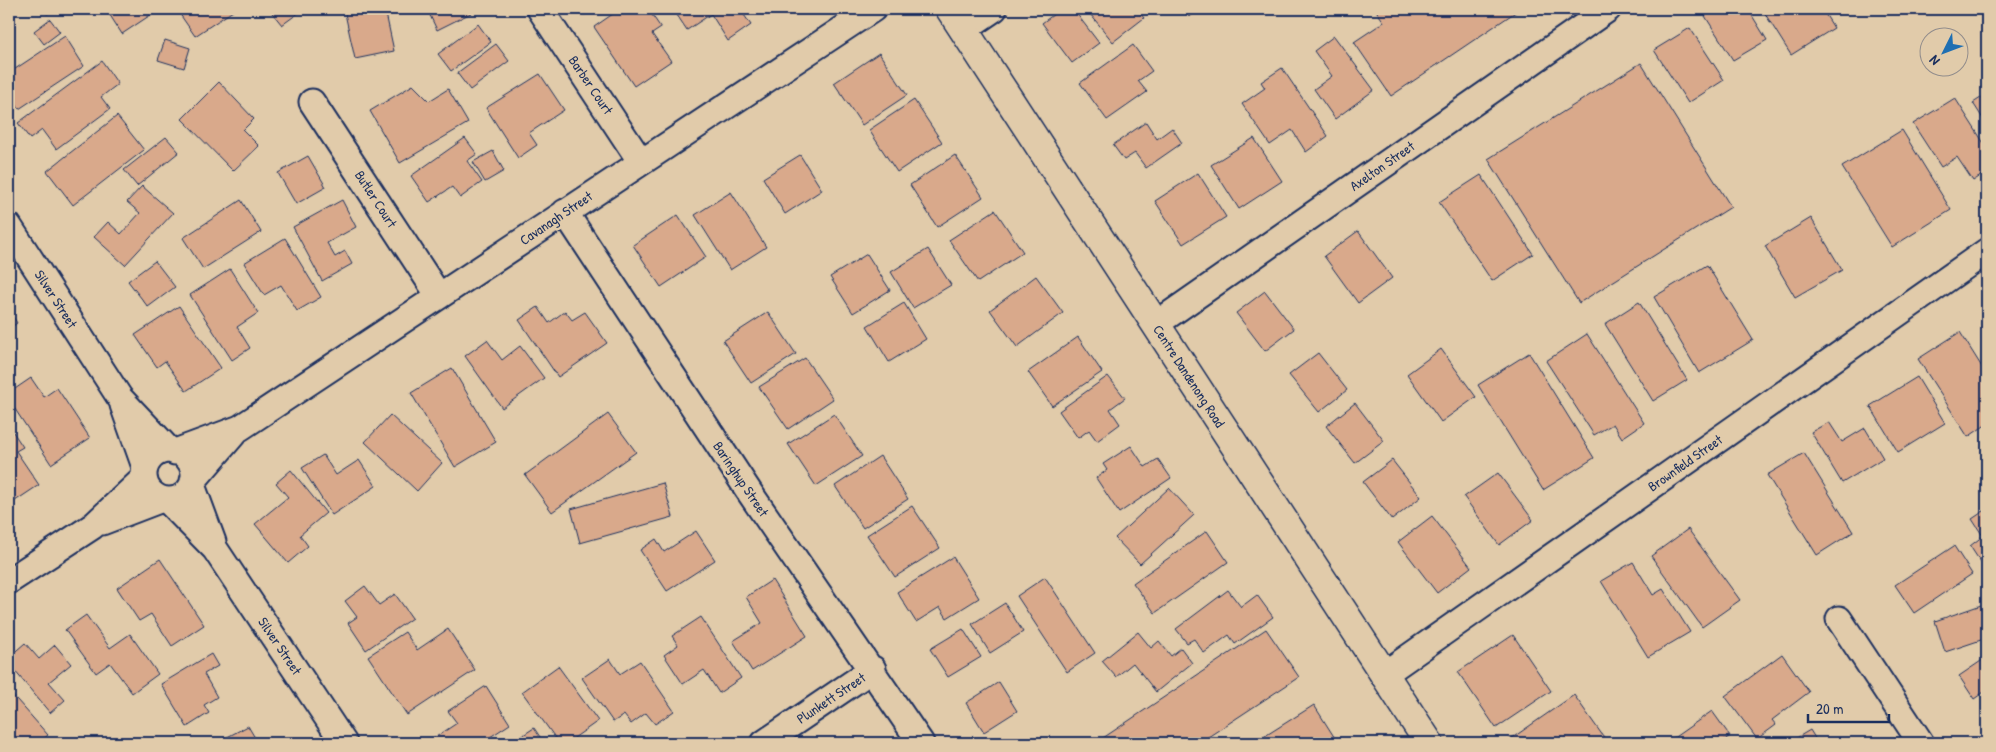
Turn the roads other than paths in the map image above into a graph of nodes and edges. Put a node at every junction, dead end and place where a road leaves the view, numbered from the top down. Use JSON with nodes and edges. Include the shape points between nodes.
{"nodes":[{"id":1,"x":540,"y":9,"type":"edge"},
{"id":2,"x":872,"y":9,"type":"edge"},
{"id":3,"x":994,"y":9,"type":"edge"},
{"id":4,"x":1608,"y":9,"type":"edge"},
{"id":5,"x":956,"y":19,"type":"edge"},
{"id":6,"x":312,"y":102,"type":"dead end"},
{"id":7,"x":641,"y":162,"type":"junction"},
{"id":8,"x":565,"y":212,"type":"junction"},
{"id":9,"x":9,"y":226,"type":"edge"},
{"id":10,"x":1987,"y":251,"type":"edge"},
{"id":11,"x":438,"y":296,"type":"junction"},
{"id":12,"x":1156,"y":324,"type":"junction"},
{"id":13,"x":120,"y":398,"type":"junction"},
{"id":14,"x":240,"y":428,"type":"junction"},
{"id":15,"x":172,"y":451,"type":"junction"},
{"id":16,"x":145,"y":472,"type":"junction"},
{"id":17,"x":192,"y":483,"type":"junction"},
{"id":18,"x":165,"y":500,"type":"junction"},
{"id":19,"x":93,"y":526,"type":"junction"},
{"id":20,"x":215,"y":549,"type":"junction"},
{"id":21,"x":9,"y":582,"type":"edge"},
{"id":22,"x":1839,"y":619,"type":"dead end"},
{"id":23,"x":873,"y":669,"type":"junction"},
{"id":24,"x":1384,"y":675,"type":"junction"},
{"id":25,"x":344,"y":743,"type":"edge"},
{"id":26,"x":764,"y":743,"type":"edge"},
{"id":27,"x":921,"y":743,"type":"edge"},
{"id":28,"x":1429,"y":743,"type":"edge"},
{"id":29,"x":1920,"y":743,"type":"edge"}],
"edges":[{"from":1,"to":7,"type":"street","name":"Barber Court"},
{"from":2,"to":7,"type":"street","name":"Cavanagh Street"},
{"from":3,"to":5,"type":"street"},
{"from":4,"to":12,"type":"street","name":"Axelton Street"},
{"from":5,"to":12,"type":"main road","name":"Centre Dandenong Road"},
{"from":6,"to":11,"type":"street","name":"Butler Court"},
{"from":7,"to":8,"type":"street","name":"Cavanagh Street"},
{"from":8,"to":11,"type":"street","name":"Cavanagh Street"},
{"from":8,"to":23,"type":"street","name":"Baringhup Street","via":[[750,493]]},
{"from":9,"to":13,"type":"street","name":"Silver Street"},
{"from":10,"to":24,"type":"street","name":"Brownfield Street"},
{"from":11,"to":14,"type":"street","name":"Cavanagh Street"},
{"from":12,"to":24,"type":"main road","name":"Centre Dandenong Road"},
{"from":13,"to":15,"type":"street","name":"Silver Street"},
{"from":13,"to":16,"type":"street","name":"Silver Street"},
{"from":14,"to":15,"type":"street","name":"Cavanagh Street"},
{"from":14,"to":17,"type":"street","name":"Cavanagh Street"},
{"from":15,"to":16,"type":"street","via":[[155,455]]},
{"from":15,"to":17,"type":"street","via":[[188,459],[193,473]]},
{"from":16,"to":18,"type":"street","via":[[150,492]]},
{"from":16,"to":19,"type":"street"},
{"from":17,"to":18,"type":"street","via":[[182,497]]},
{"from":17,"to":20,"type":"street","name":"Silver Street"},
{"from":18,"to":19,"type":"street"},
{"from":18,"to":20,"type":"street","name":"Silver Street"},
{"from":19,"to":21,"type":"street"},
{"from":20,"to":25,"type":"street","name":"Silver Street"},
{"from":22,"to":29,"type":"street"},
{"from":23,"to":26,"type":"street","name":"Plunkett Street"},
{"from":23,"to":27,"type":"street","name":"Baringhup Street"},
{"from":24,"to":28,"type":"main road","name":"Centre Dandenong Road"}]}
